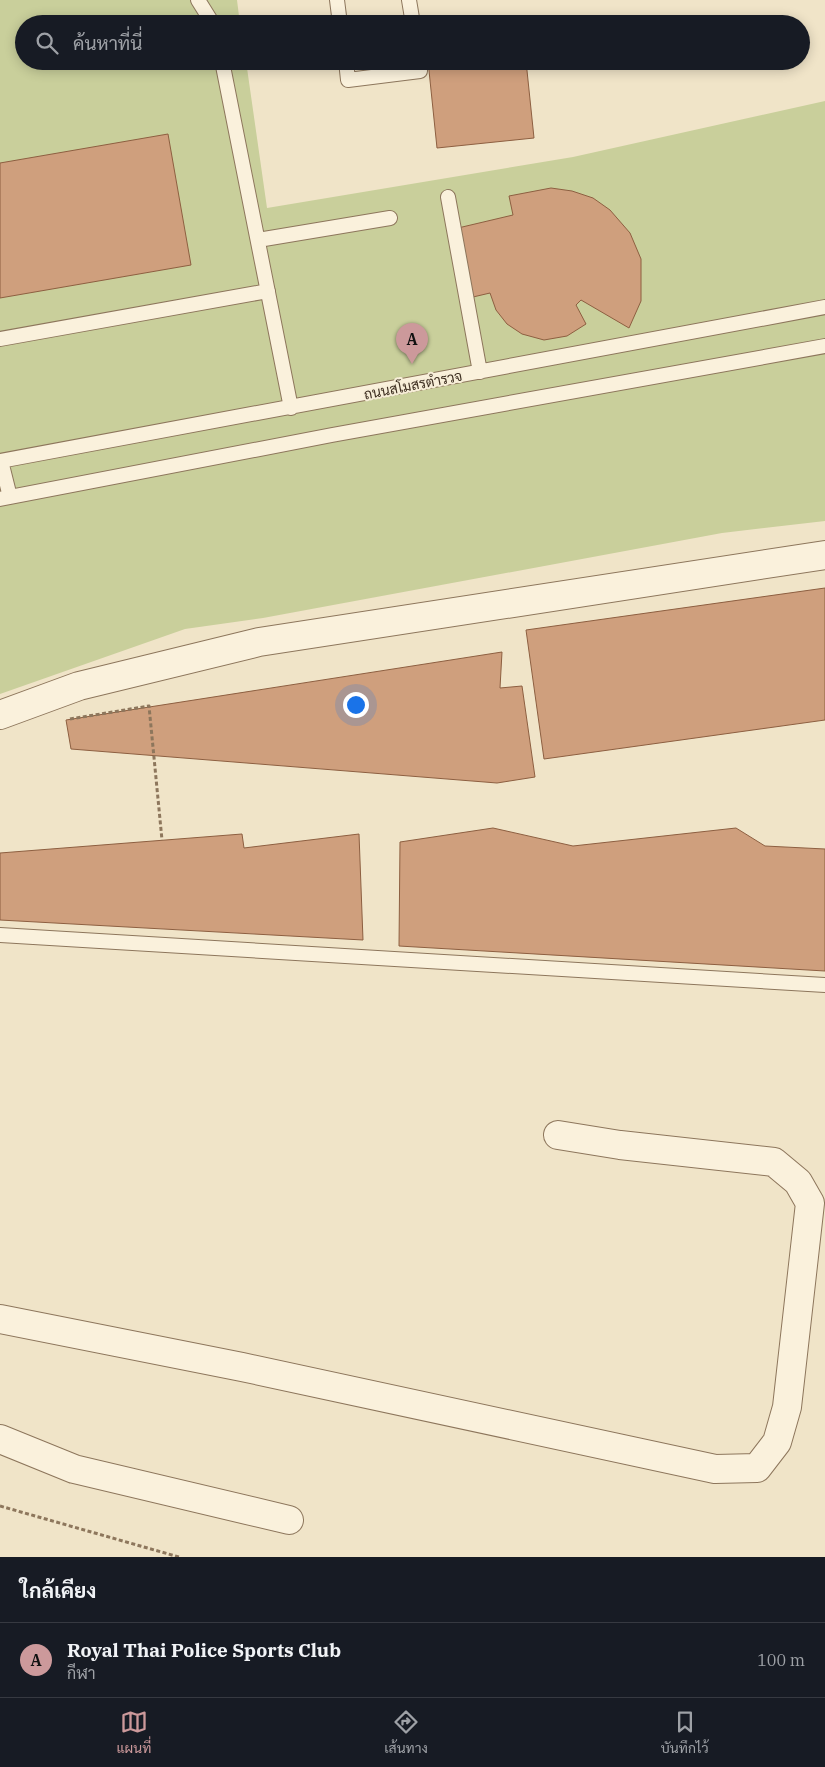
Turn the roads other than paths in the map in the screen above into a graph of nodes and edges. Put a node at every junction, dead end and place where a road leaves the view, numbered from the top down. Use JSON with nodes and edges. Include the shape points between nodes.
{"nodes":[{"id":1,"x":198,"y":0,"type":"edge"},
{"id":2,"x":337,"y":0,"type":"edge"},
{"id":3,"x":409,"y":0,"type":"edge"},
{"id":4,"x":208,"y":15,"type":"edge"},
{"id":5,"x":339,"y":15,"type":"edge"},
{"id":6,"x":412,"y":15,"type":"edge"},
{"id":7,"x":224,"y":70,"type":"edge"},
{"id":8,"x":347,"y":70,"type":"edge"},
{"id":9,"x":420,"y":70,"type":"edge"},
{"id":10,"x":448,"y":197,"type":"dead end"},
{"id":11,"x":390,"y":218,"type":"dead end"},
{"id":12,"x":258,"y":240,"type":"junction"},
{"id":13,"x":268,"y":291,"type":"junction"},
{"id":14,"x":825,"y":307,"type":"edge"},
{"id":15,"x":0,"y":339,"type":"edge"},
{"id":16,"x":825,"y":346,"type":"edge"},
{"id":17,"x":480,"y":372,"type":"junction"},
{"id":18,"x":291,"y":408,"type":"junction"},
{"id":19,"x":0,"y":461,"type":"edge"},
{"id":20,"x":5,"y":498,"type":"edge"},
{"id":21,"x":825,"y":555,"type":"edge"},
{"id":22,"x":0,"y":715,"type":"edge"},
{"id":23,"x":0,"y":935,"type":"edge"},
{"id":24,"x":825,"y":985,"type":"edge"},
{"id":25,"x":558,"y":1135,"type":"dead end"},
{"id":26,"x":0,"y":1319,"type":"edge"},
{"id":27,"x":0,"y":1439,"type":"edge"},
{"id":28,"x":289,"y":1520,"type":"dead end"}],
"edges":[{"from":1,"to":4,"type":"lane"},
{"from":2,"to":5,"type":"lane"},
{"from":3,"to":6,"type":"lane"},
{"from":7,"to":12,"type":"lane"},
{"from":8,"to":9,"type":"lane","via":[[348,80]]},
{"from":10,"to":17,"type":"lane"},
{"from":11,"to":12,"type":"lane"},
{"from":12,"to":13,"type":"lane"},
{"from":13,"to":15,"type":"lane"},
{"from":13,"to":18,"type":"lane"},
{"from":14,"to":17,"type":"lane","name":"ถนนสโมสรตำรวจ"},
{"from":16,"to":20,"type":"lane"},
{"from":17,"to":18,"type":"lane","name":"ถนนสโมสรตำรวจ"},
{"from":18,"to":19,"type":"lane","name":"ถนนสโมสรตำรวจ"},
{"from":19,"to":20,"type":"lane"},
{"from":21,"to":22,"type":"street","via":[[260,642],[79,686]]},
{"from":23,"to":24,"type":"lane"},
{"from":25,"to":26,"type":"street","via":[[774,1162],[798,1182],[810,1203],[786,1407],[777,1442],[757,1468],[715,1470],[252,1369]]},
{"from":27,"to":28,"type":"street","via":[[74,1469]]}]}
